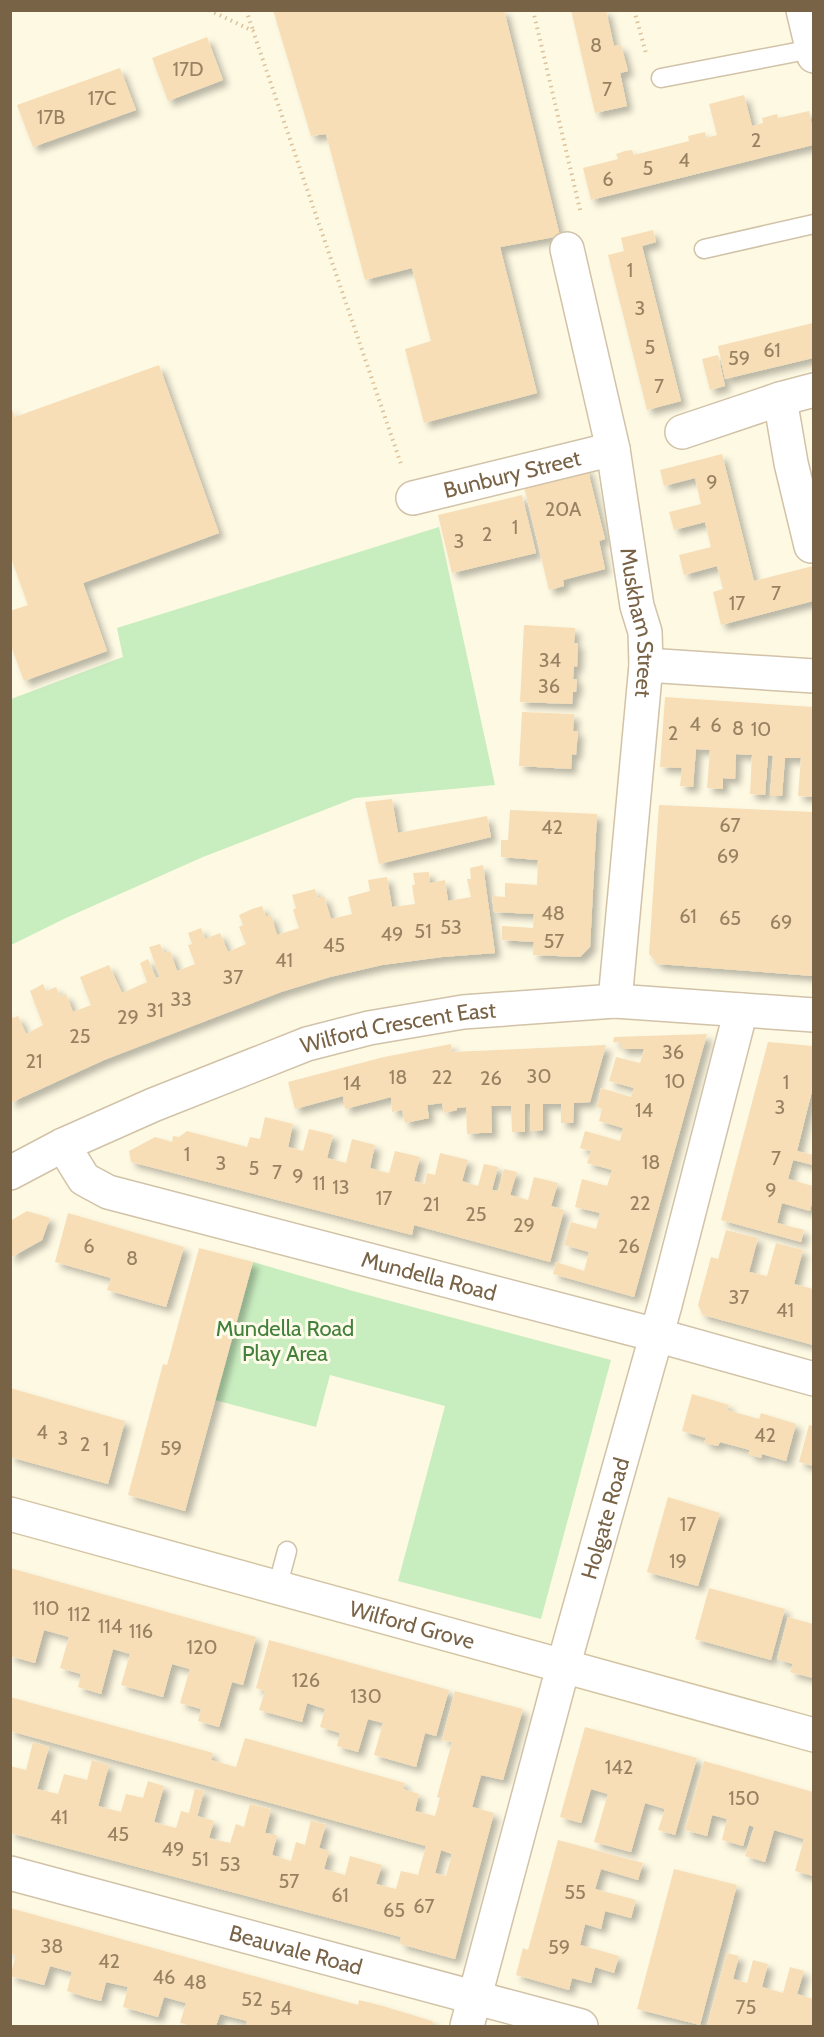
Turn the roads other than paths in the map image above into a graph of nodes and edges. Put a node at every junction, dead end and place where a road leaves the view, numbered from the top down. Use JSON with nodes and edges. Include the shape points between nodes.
{"nodes":[{"id":1,"x":803,"y":10,"type":"edge"},
{"id":2,"x":813,"y":52,"type":"edge"},
{"id":3,"x":661,"y":78,"type":"road end"},
{"id":4,"x":813,"y":224,"type":"edge"},
{"id":5,"x":567,"y":249,"type":"road end"},
{"id":6,"x":704,"y":249,"type":"dead end"},
{"id":7,"x":813,"y":390,"type":"edge"},
{"id":8,"x":780,"y":399,"type":"junction"},
{"id":9,"x":682,"y":432,"type":"dead end"},
{"id":10,"x":613,"y":449,"type":"junction"},
{"id":11,"x":413,"y":498,"type":"road end"},
{"id":12,"x":811,"y":546,"type":"dead end"},
{"id":13,"x":646,"y":666,"type":"junction"},
{"id":14,"x":813,"y":676,"type":"edge"},
{"id":15,"x":615,"y":1001,"type":"junction"},
{"id":16,"x":741,"y":1010,"type":"junction"},
{"id":17,"x":813,"y":1015,"type":"edge"},
{"id":18,"x":63,"y":1145,"type":"junction"},
{"id":19,"x":10,"y":1173,"type":"edge"},
{"id":20,"x":656,"y":1335,"type":"junction"},
{"id":21,"x":813,"y":1379,"type":"edge"},
{"id":22,"x":10,"y":1514,"type":"edge"},
{"id":23,"x":287,"y":1551,"type":"dead end"},
{"id":24,"x":277,"y":1588,"type":"junction"},
{"id":25,"x":563,"y":1667,"type":"junction"},
{"id":26,"x":813,"y":1735,"type":"edge"},
{"id":27,"x":10,"y":1873,"type":"edge"},
{"id":28,"x":471,"y":2012,"type":"edge"},
{"id":29,"x":581,"y":2026,"type":"edge"}],
"edges":[{"from":1,"to":2,"type":"street"},
{"from":2,"to":3,"type":"lane"},
{"from":4,"to":6,"type":"lane"},
{"from":5,"to":10,"type":"street","name":"Muskham Street"},
{"from":7,"to":8,"type":"street"},
{"from":8,"to":9,"type":"street"},
{"from":8,"to":12,"type":"street"},
{"from":10,"to":11,"type":"street","name":"Bunbury Street"},
{"from":10,"to":13,"type":"street","name":"Muskham Street","via":[[637,606],[645,632]]},
{"from":13,"to":14,"type":"street"},
{"from":13,"to":15,"type":"street","name":"Muskham Street"},
{"from":15,"to":16,"type":"street","name":"Wilford Crescent East"},
{"from":15,"to":18,"type":"street","name":"Wilford Crescent East","via":[[463,1012],[369,1028],[307,1044]]},
{"from":16,"to":17,"type":"street","name":"Wilford Crescent East"},
{"from":16,"to":20,"type":"street","name":"Holgate Road"},
{"from":18,"to":19,"type":"street","name":"Wilford Crescent East"},
{"from":18,"to":20,"type":"street","name":"Mundella Road","via":[[84,1179],[108,1192]]},
{"from":20,"to":21,"type":"street","name":"Mundella Road"},
{"from":20,"to":25,"type":"street","name":"Holgate Road"},
{"from":22,"to":24,"type":"street","name":"Wilford Grove"},
{"from":23,"to":24,"type":"lane"},
{"from":24,"to":25,"type":"street","name":"Wilford Grove"},
{"from":25,"to":26,"type":"street","name":"Wilford Grove"},
{"from":25,"to":28,"type":"street","name":"Holgate Road"},
{"from":27,"to":28,"type":"street","name":"Beauvale Road"},
{"from":28,"to":29,"type":"street","name":"Beauvale Road"}]}
